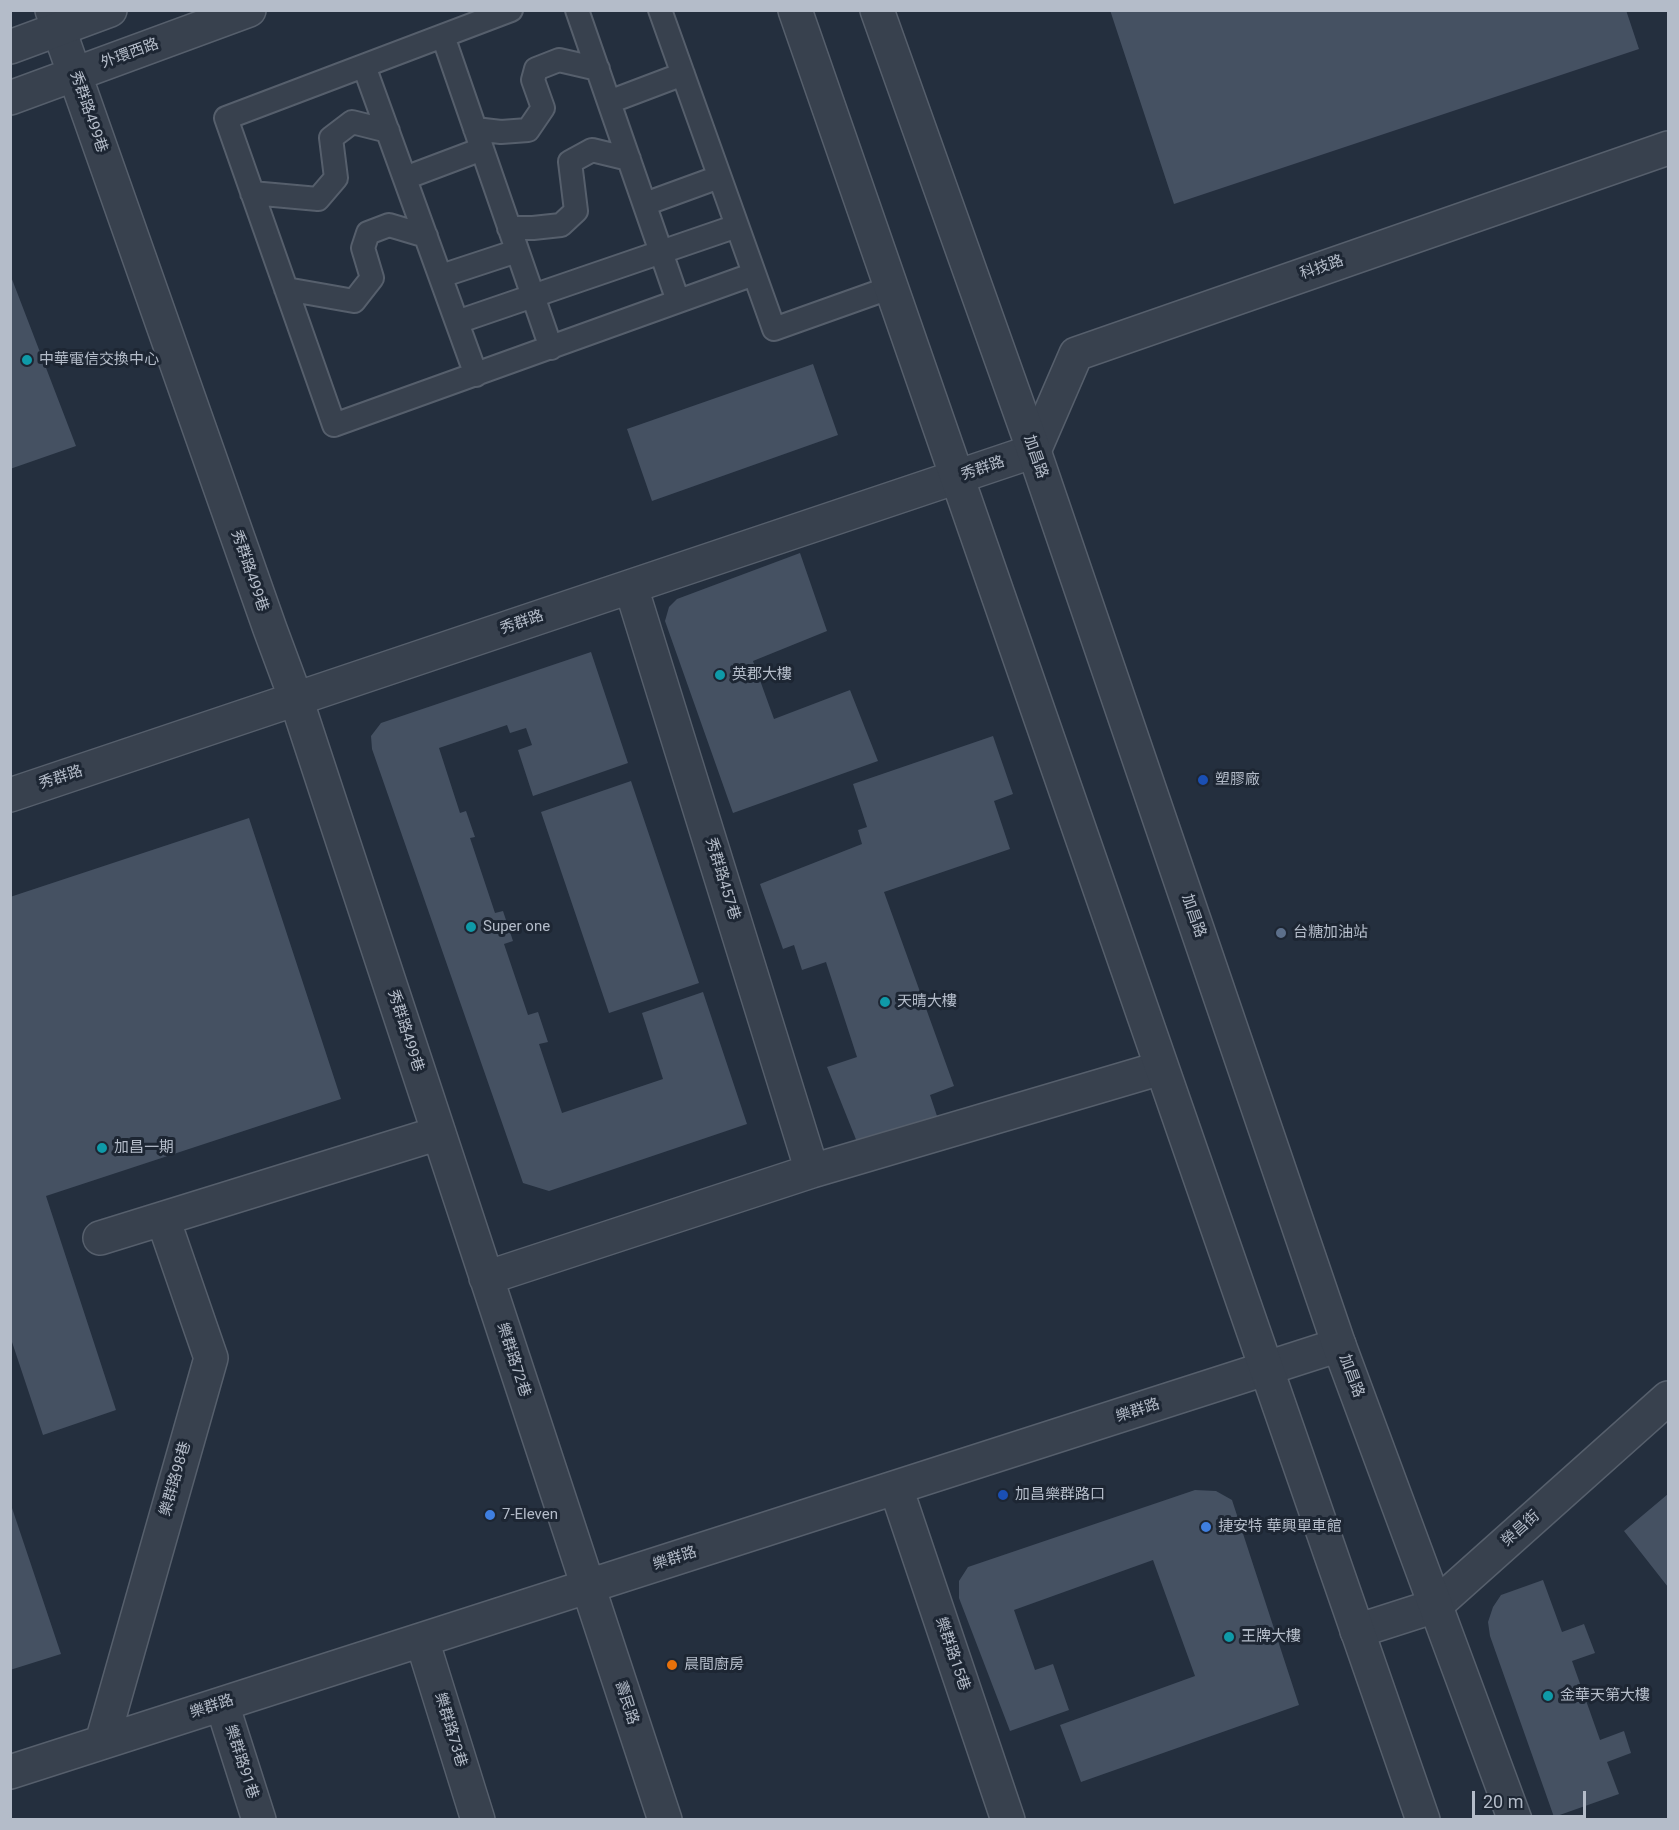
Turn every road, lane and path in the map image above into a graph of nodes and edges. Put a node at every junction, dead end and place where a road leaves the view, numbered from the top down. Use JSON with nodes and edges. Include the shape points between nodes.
{"nodes":[{"id":1,"x":110,"y":10,"type":"edge"},
{"id":2,"x":249,"y":10,"type":"edge"},
{"id":3,"x":511,"y":10,"type":"edge"},
{"id":4,"x":577,"y":10,"type":"edge"},
{"id":5,"x":660,"y":10,"type":"edge"},
{"id":6,"x":795,"y":10,"type":"edge"},
{"id":7,"x":877,"y":10,"type":"edge"},
{"id":8,"x":55,"y":20,"type":"edge"},
{"id":9,"x":443,"y":36,"type":"junction"},
{"id":10,"x":10,"y":47,"type":"edge"},
{"id":11,"x":364,"y":66,"type":"junction"},
{"id":12,"x":597,"y":69,"type":"junction"},
{"id":13,"x":682,"y":74,"type":"junction"},
{"id":14,"x":75,"y":75,"type":"junction"},
{"id":15,"x":10,"y":98,"type":"edge"},
{"id":16,"x":609,"y":102,"type":"junction"},
{"id":17,"x":388,"y":131,"type":"junction"},
{"id":18,"x":478,"y":139,"type":"junction"},
{"id":19,"x":1668,"y":148,"type":"edge"},
{"id":20,"x":629,"y":159,"type":"junction"},
{"id":21,"x":719,"y":177,"type":"junction"},
{"id":22,"x":405,"y":178,"type":"junction"},
{"id":23,"x":252,"y":193,"type":"junction"},
{"id":24,"x":645,"y":204,"type":"junction"},
{"id":25,"x":737,"y":226,"type":"junction"},
{"id":26,"x":509,"y":228,"type":"junction"},
{"id":27,"x":426,"y":236,"type":"junction"},
{"id":28,"x":517,"y":251,"type":"junction"},
{"id":29,"x":661,"y":252,"type":"junction"},
{"id":30,"x":754,"y":274,"type":"junction"},
{"id":31,"x":441,"y":276,"type":"junction"},
{"id":32,"x":892,"y":287,"type":"junction"},
{"id":33,"x":286,"y":289,"type":"junction"},
{"id":34,"x":533,"y":296,"type":"junction"},
{"id":35,"x":678,"y":301,"type":"junction"},
{"id":36,"x":457,"y":322,"type":"junction"},
{"id":37,"x":550,"y":348,"type":"junction"},
{"id":38,"x":476,"y":375,"type":"junction"},
{"id":39,"x":1034,"y":452,"type":"junction"},
{"id":40,"x":958,"y":477,"type":"junction"},
{"id":41,"x":631,"y":587,"type":"junction"},
{"id":42,"x":297,"y":699,"type":"junction"},
{"id":43,"x":10,"y":795,"type":"edge"},
{"id":44,"x":1161,"y":1068,"type":"junction"},
{"id":45,"x":439,"y":1133,"type":"junction"},
{"id":46,"x":812,"y":1171,"type":"junction"},
{"id":47,"x":164,"y":1219,"type":"junction"},
{"id":48,"x":100,"y":1238,"type":"dead end"},
{"id":49,"x":486,"y":1278,"type":"junction"},
{"id":50,"x":1340,"y":1345,"type":"junction"},
{"id":51,"x":1266,"y":1370,"type":"junction"},
{"id":52,"x":1668,"y":1398,"type":"edge"},
{"id":53,"x":896,"y":1488,"type":"junction"},
{"id":54,"x":587,"y":1587,"type":"junction"},
{"id":55,"x":1435,"y":1606,"type":"junction"},
{"id":56,"x":1357,"y":1630,"type":"junction"},
{"id":57,"x":422,"y":1640,"type":"junction"},
{"id":58,"x":222,"y":1704,"type":"junction"},
{"id":59,"x":102,"y":1742,"type":"junction"},
{"id":60,"x":10,"y":1772,"type":"edge"},
{"id":61,"x":259,"y":1820,"type":"edge"},
{"id":62,"x":478,"y":1820,"type":"edge"},
{"id":63,"x":665,"y":1820,"type":"edge"},
{"id":64,"x":1008,"y":1820,"type":"edge"},
{"id":65,"x":1423,"y":1820,"type":"edge"},
{"id":66,"x":1515,"y":1820,"type":"edge"}],
"edges":[{"from":1,"to":8,"type":"street"},
{"from":2,"to":14,"type":"street","name":"外環西路"},
{"from":3,"to":9,"type":"lane"},
{"from":4,"to":12,"type":"lane"},
{"from":5,"to":13,"type":"lane"},
{"from":6,"to":32,"type":"street"},
{"from":7,"to":39,"type":"street","name":"加昌路"},
{"from":8,"to":10,"type":"street"},
{"from":8,"to":14,"type":"street","name":"秀群路499巷"},
{"from":9,"to":11,"type":"lane"},
{"from":9,"to":18,"type":"lane"},
{"from":11,"to":17,"type":"lane"},
{"from":11,"to":23,"type":"lane","via":[[226,118]]},
{"from":12,"to":16,"type":"lane"},
{"from":12,"to":18,"type":"lane","via":[[559,60],[536,69],[533,80],[543,108],[528,130]]},
{"from":13,"to":16,"type":"lane"},
{"from":13,"to":21,"type":"lane"},
{"from":14,"to":15,"type":"street","name":"外環西路"},
{"from":14,"to":42,"type":"street","name":"秀群路499巷"},
{"from":16,"to":20,"type":"lane"},
{"from":17,"to":22,"type":"lane"},
{"from":17,"to":23,"type":"lane","via":[[352,122],[331,138],[336,178],[318,199]]},
{"from":18,"to":22,"type":"lane"},
{"from":18,"to":26,"type":"lane"},
{"from":19,"to":39,"type":"street","name":"科技路","via":[[1076,354]]},
{"from":20,"to":24,"type":"lane"},
{"from":20,"to":26,"type":"lane","via":[[592,150],[570,162],[576,211],[561,225]]},
{"from":21,"to":24,"type":"lane"},
{"from":21,"to":25,"type":"lane"},
{"from":22,"to":27,"type":"lane"},
{"from":23,"to":33,"type":"lane"},
{"from":24,"to":29,"type":"lane"},
{"from":25,"to":29,"type":"lane"},
{"from":25,"to":30,"type":"lane"},
{"from":26,"to":28,"type":"lane"},
{"from":27,"to":31,"type":"lane"},
{"from":27,"to":33,"type":"lane","via":[[389,225],[368,233],[363,248],[372,278],[354,301]]},
{"from":28,"to":31,"type":"lane"},
{"from":28,"to":34,"type":"lane"},
{"from":29,"to":34,"type":"lane"},
{"from":29,"to":35,"type":"lane"},
{"from":30,"to":32,"type":"lane","via":[[774,329]]},
{"from":30,"to":35,"type":"lane"},
{"from":31,"to":36,"type":"lane"},
{"from":32,"to":40,"type":"street"},
{"from":33,"to":38,"type":"lane","via":[[334,425]]},
{"from":34,"to":36,"type":"lane"},
{"from":34,"to":37,"type":"lane"},
{"from":35,"to":37,"type":"lane"},
{"from":36,"to":38,"type":"lane"},
{"from":37,"to":38,"type":"lane"},
{"from":39,"to":40,"type":"street","name":"秀群路"},
{"from":39,"to":50,"type":"street","name":"加昌路"},
{"from":40,"to":41,"type":"street","name":"秀群路"},
{"from":40,"to":44,"type":"street"},
{"from":41,"to":42,"type":"street","name":"秀群路"},
{"from":41,"to":46,"type":"street","name":"秀群路457巷"},
{"from":42,"to":43,"type":"street","name":"秀群路"},
{"from":42,"to":45,"type":"street","name":"秀群路499巷"},
{"from":44,"to":46,"type":"street"},
{"from":44,"to":51,"type":"street"},
{"from":45,"to":47,"type":"street"},
{"from":45,"to":49,"type":"street","name":"樂群路72巷"},
{"from":46,"to":49,"type":"street"},
{"from":47,"to":48,"type":"street"},
{"from":47,"to":59,"type":"street","name":"樂群路98巷","via":[[211,1358]]},
{"from":49,"to":54,"type":"street","name":"樂群路72巷"},
{"from":50,"to":51,"type":"street","name":"樂群路"},
{"from":50,"to":55,"type":"street","name":"加昌路"},
{"from":51,"to":53,"type":"street","name":"樂群路"},
{"from":51,"to":56,"type":"street"},
{"from":52,"to":55,"type":"street","name":"榮昌街"},
{"from":53,"to":54,"type":"street","name":"樂群路"},
{"from":53,"to":64,"type":"street","name":"樂群路15巷"},
{"from":54,"to":57,"type":"street","name":"樂群路"},
{"from":54,"to":63,"type":"street","name":"壽民路"},
{"from":55,"to":56,"type":"street","name":"榮昌街"},
{"from":55,"to":66,"type":"street","name":"加昌路"},
{"from":56,"to":65,"type":"street"},
{"from":57,"to":58,"type":"street","name":"樂群路"},
{"from":57,"to":62,"type":"street","name":"樂群路73巷"},
{"from":58,"to":59,"type":"street","name":"樂群路"},
{"from":58,"to":61,"type":"street","name":"樂群路91巷"},
{"from":59,"to":60,"type":"street","name":"樂群路"}]}
